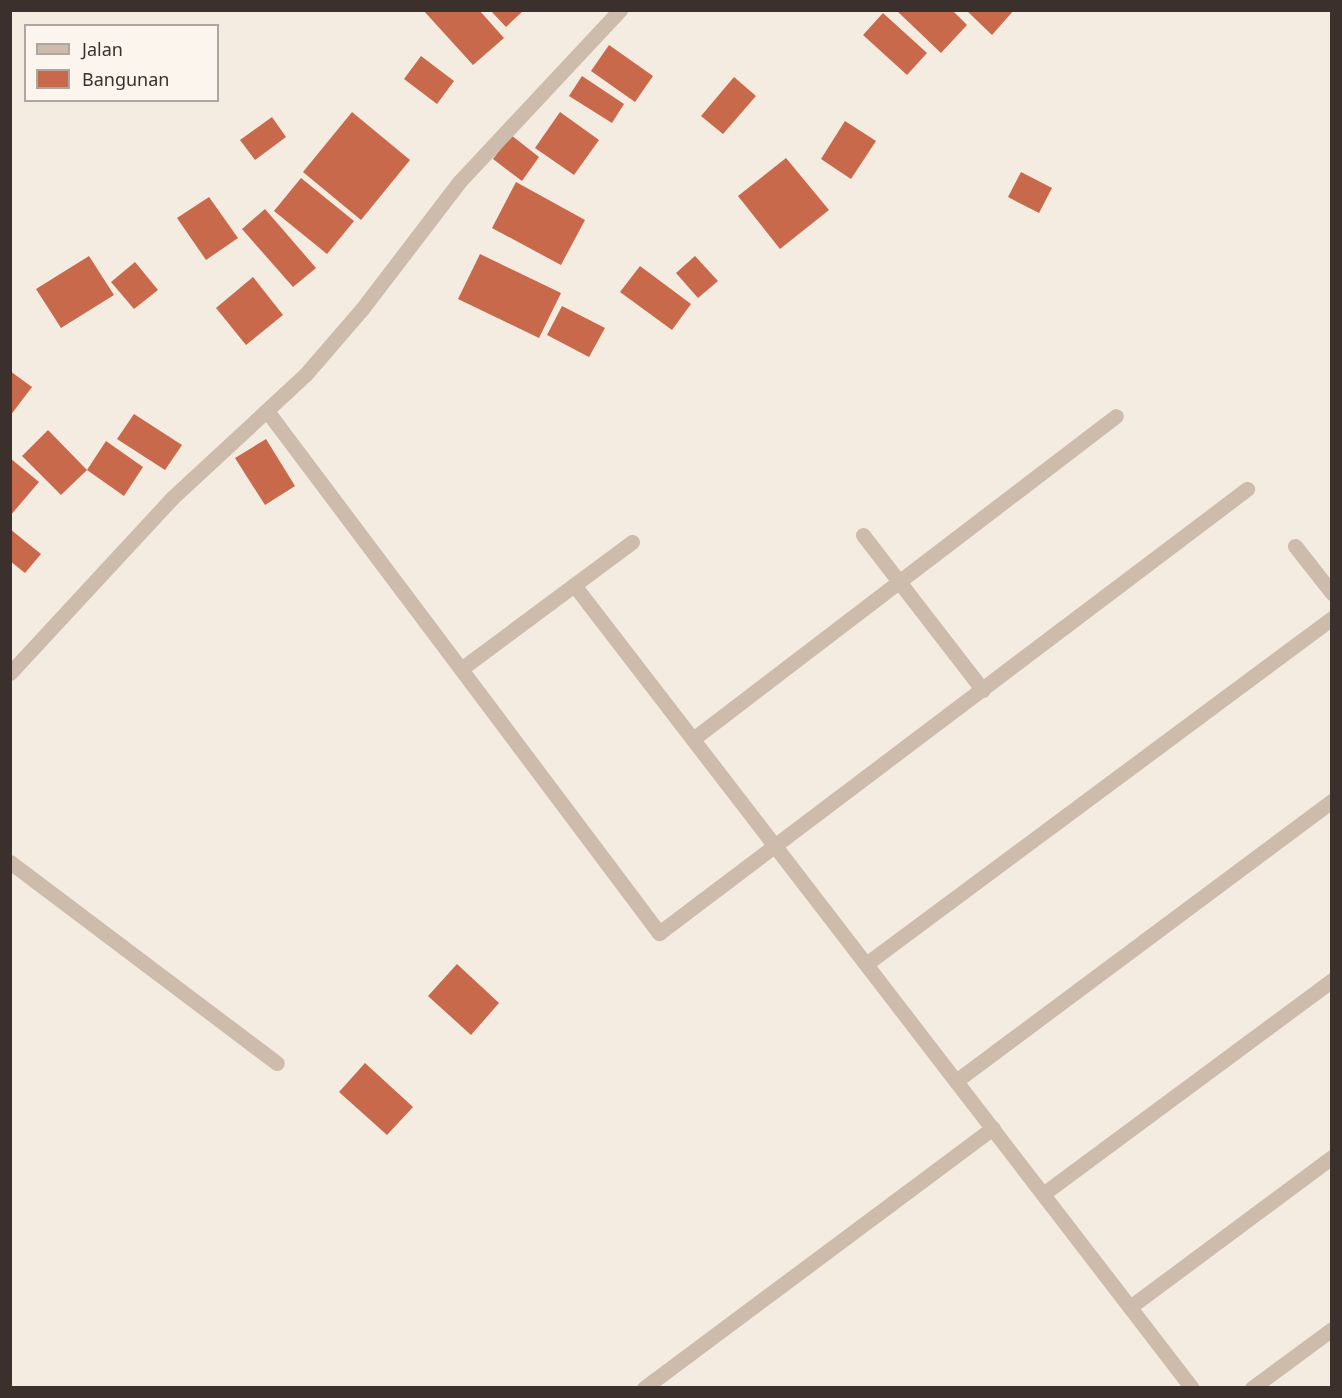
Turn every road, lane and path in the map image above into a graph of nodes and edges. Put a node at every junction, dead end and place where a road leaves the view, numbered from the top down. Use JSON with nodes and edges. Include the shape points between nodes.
{"nodes":[{"id":1,"x":620,"y":10,"type":"edge"},
{"id":2,"x":267,"y":411,"type":"junction"},
{"id":3,"x":1116,"y":416,"type":"dead end"},
{"id":4,"x":1247,"y":489,"type":"dead end"},
{"id":5,"x":863,"y":535,"type":"dead end"},
{"id":6,"x":632,"y":542,"type":"dead end"},
{"id":7,"x":1295,"y":546,"type":"dead end"},
{"id":8,"x":899,"y":581,"type":"junction"},
{"id":9,"x":574,"y":585,"type":"junction"},
{"id":10,"x":1332,"y":593,"type":"edge"},
{"id":11,"x":1332,"y":618,"type":"edge"},
{"id":12,"x":461,"y":669,"type":"junction"},
{"id":13,"x":10,"y":673,"type":"edge"},
{"id":14,"x":983,"y":690,"type":"junction"},
{"id":15,"x":693,"y":739,"type":"junction"},
{"id":16,"x":1332,"y":801,"type":"edge"},
{"id":17,"x":776,"y":847,"type":"junction"},
{"id":18,"x":10,"y":862,"type":"edge"},
{"id":19,"x":866,"y":964,"type":"junction"},
{"id":20,"x":1332,"y":980,"type":"edge"},
{"id":21,"x":277,"y":1063,"type":"dead end"},
{"id":22,"x":956,"y":1081,"type":"junction"},
{"id":23,"x":993,"y":1128,"type":"junction"},
{"id":24,"x":1332,"y":1157,"type":"edge"},
{"id":25,"x":1043,"y":1194,"type":"junction"},
{"id":26,"x":1130,"y":1306,"type":"junction"},
{"id":27,"x":1332,"y":1329,"type":"edge"},
{"id":28,"x":644,"y":1388,"type":"edge"},
{"id":29,"x":1192,"y":1388,"type":"edge"},
{"id":30,"x":1252,"y":1388,"type":"edge"}],
"edges":[{"from":1,"to":2,"type":"street","via":[[459,182],[362,309]]},
{"from":2,"to":12,"type":"street"},
{"from":2,"to":13,"type":"street","via":[[172,498]]},
{"from":3,"to":8,"type":"street"},
{"from":4,"to":14,"type":"street"},
{"from":5,"to":8,"type":"street"},
{"from":6,"to":9,"type":"street"},
{"from":7,"to":10,"type":"street"},
{"from":8,"to":14,"type":"street"},
{"from":8,"to":15,"type":"street"},
{"from":9,"to":12,"type":"street"},
{"from":9,"to":15,"type":"street"},
{"from":11,"to":19,"type":"street"},
{"from":12,"to":17,"type":"street","via":[[659,933]]},
{"from":14,"to":17,"type":"street"},
{"from":15,"to":17,"type":"street"},
{"from":16,"to":22,"type":"street"},
{"from":17,"to":19,"type":"street"},
{"from":18,"to":21,"type":"street"},
{"from":19,"to":22,"type":"street"},
{"from":20,"to":25,"type":"street"},
{"from":22,"to":23,"type":"street"},
{"from":23,"to":25,"type":"street"},
{"from":23,"to":28,"type":"street"},
{"from":24,"to":26,"type":"street"},
{"from":25,"to":26,"type":"street"},
{"from":26,"to":29,"type":"street"},
{"from":27,"to":30,"type":"street"}]}
